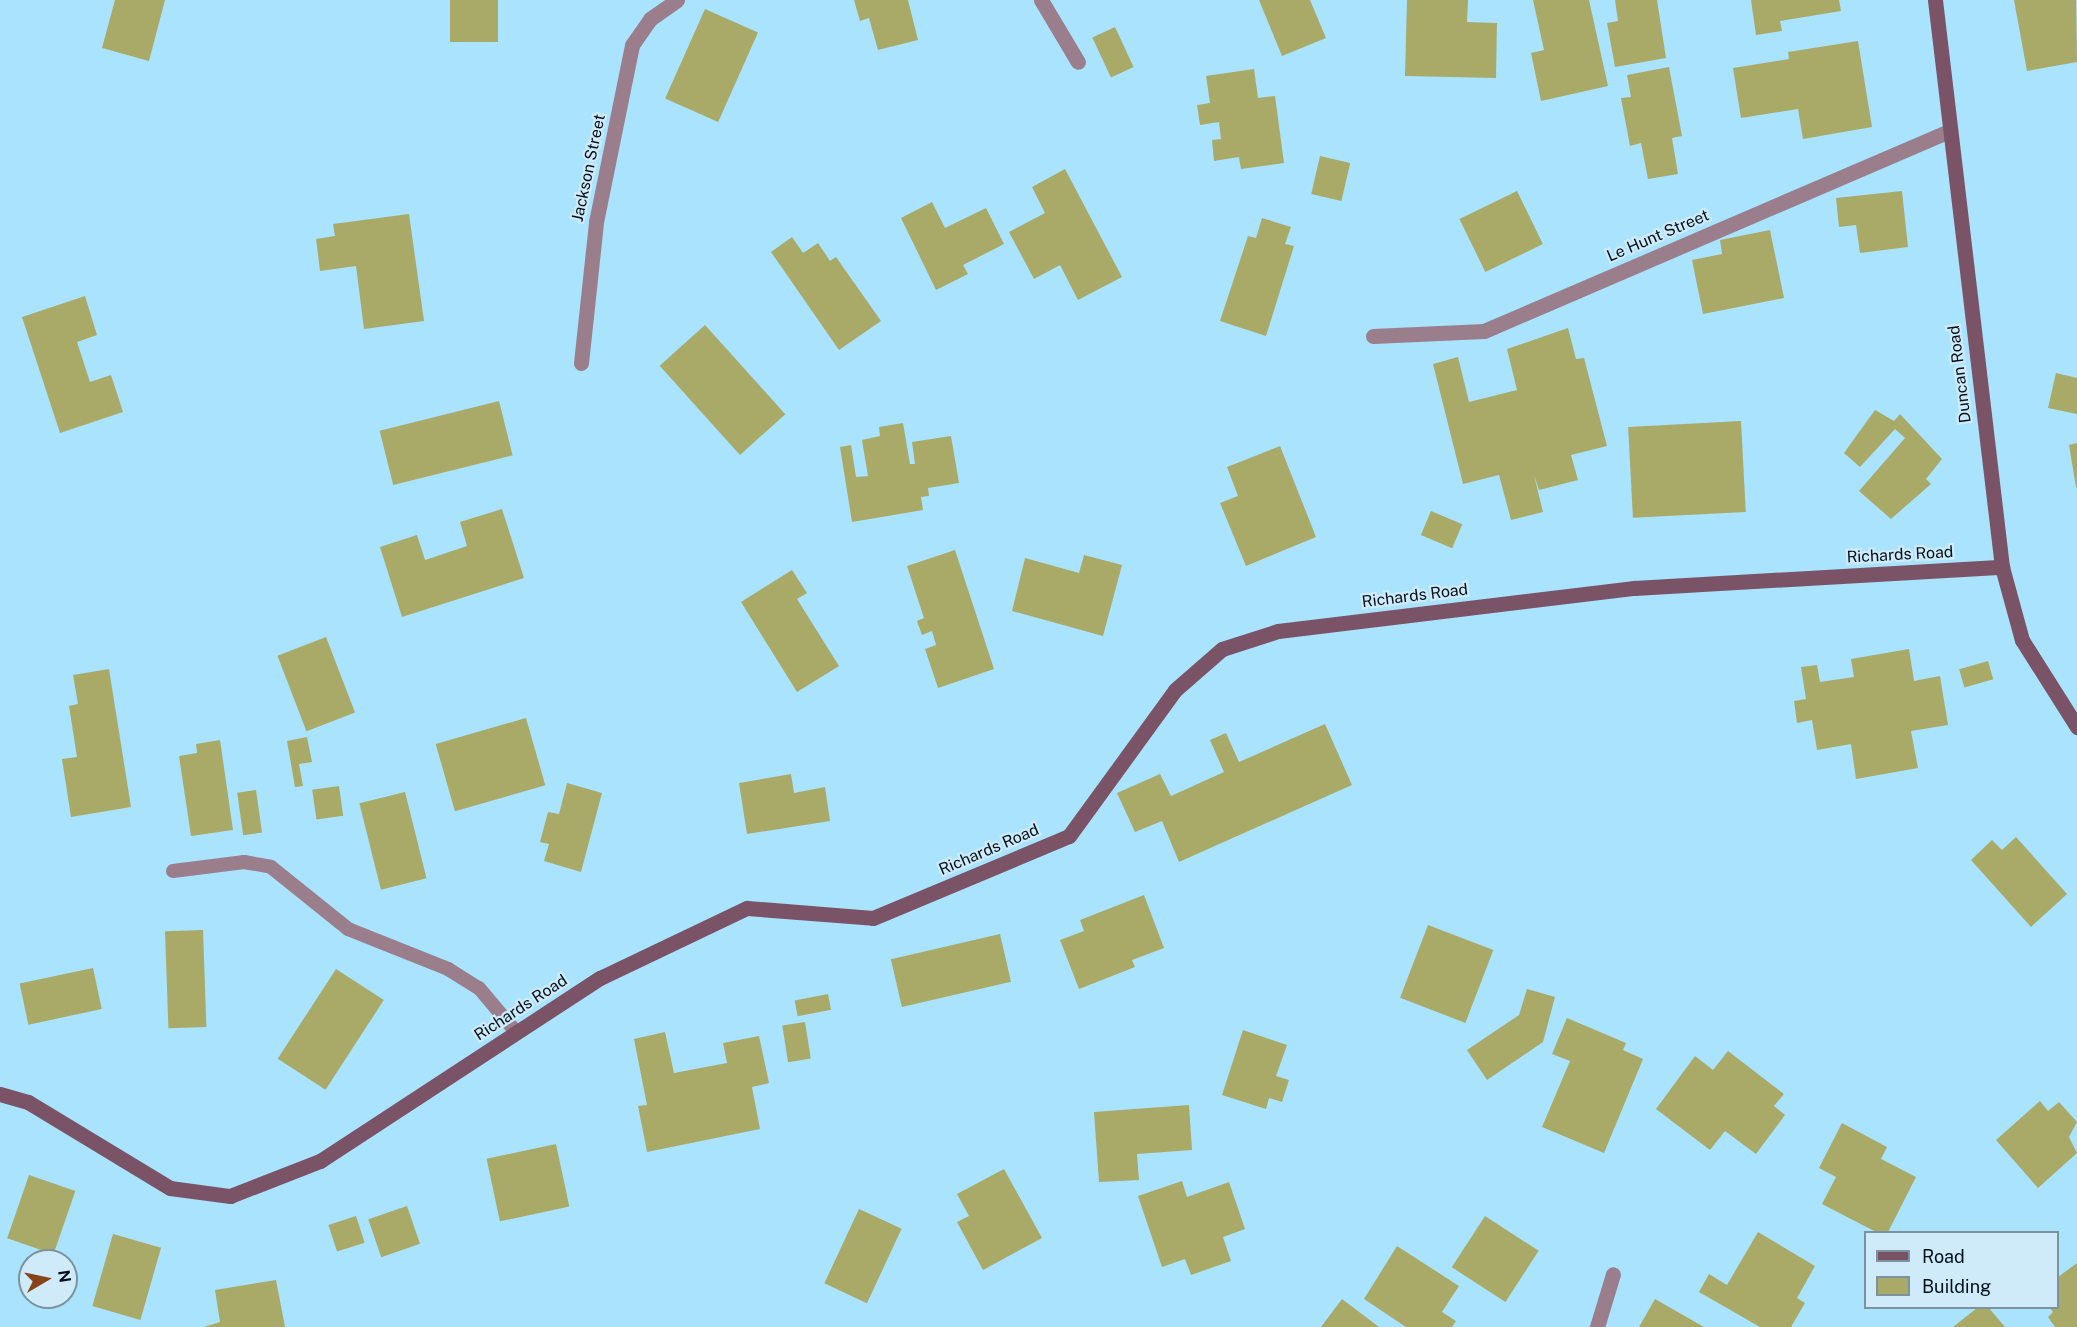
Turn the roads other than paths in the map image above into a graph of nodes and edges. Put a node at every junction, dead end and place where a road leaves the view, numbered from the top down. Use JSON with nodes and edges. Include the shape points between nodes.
{"nodes":[{"id":1,"x":677,"y":0,"type":"edge"},
{"id":2,"x":1041,"y":0,"type":"edge"},
{"id":3,"x":1935,"y":0,"type":"edge"},
{"id":4,"x":1078,"y":62,"type":"dead end"},
{"id":5,"x":1949,"y":131,"type":"junction"},
{"id":6,"x":1372,"y":336,"type":"dead end"},
{"id":7,"x":581,"y":363,"type":"dead end"},
{"id":8,"x":2002,"y":567,"type":"junction"},
{"id":9,"x":2077,"y":727,"type":"edge"},
{"id":10,"x":173,"y":872,"type":"dead end"},
{"id":11,"x":516,"y":1032,"type":"junction"},
{"id":12,"x":0,"y":1094,"type":"edge"},
{"id":13,"x":1613,"y":1275,"type":"dead end"},
{"id":14,"x":1597,"y":1327,"type":"edge"}],
"edges":[{"from":1,"to":7,"type":"street","name":"Jackson Street","via":[[650,19],[632,45],[596,222]]},
{"from":2,"to":4,"type":"street"},
{"from":3,"to":5,"type":"street","name":"Duncan Road"},
{"from":5,"to":6,"type":"street","name":"Le Hunt Street","via":[[1484,331]]},
{"from":5,"to":8,"type":"street","name":"Duncan Road"},
{"from":8,"to":9,"type":"street","name":"Duncan Road","via":[[2022,640]]},
{"from":8,"to":11,"type":"street","name":"Richards Road","via":[[1634,588],[1256,638],[1222,649],[1175,690],[1069,836],[873,918],[747,908],[600,978]]},
{"from":10,"to":11,"type":"lane","via":[[244,862],[270,867],[348,929],[448,969],[479,988]]},
{"from":11,"to":12,"type":"street","name":"Richards Road","via":[[320,1161],[230,1196],[170,1188],[28,1102]]},
{"from":13,"to":14,"type":"street"}]}
